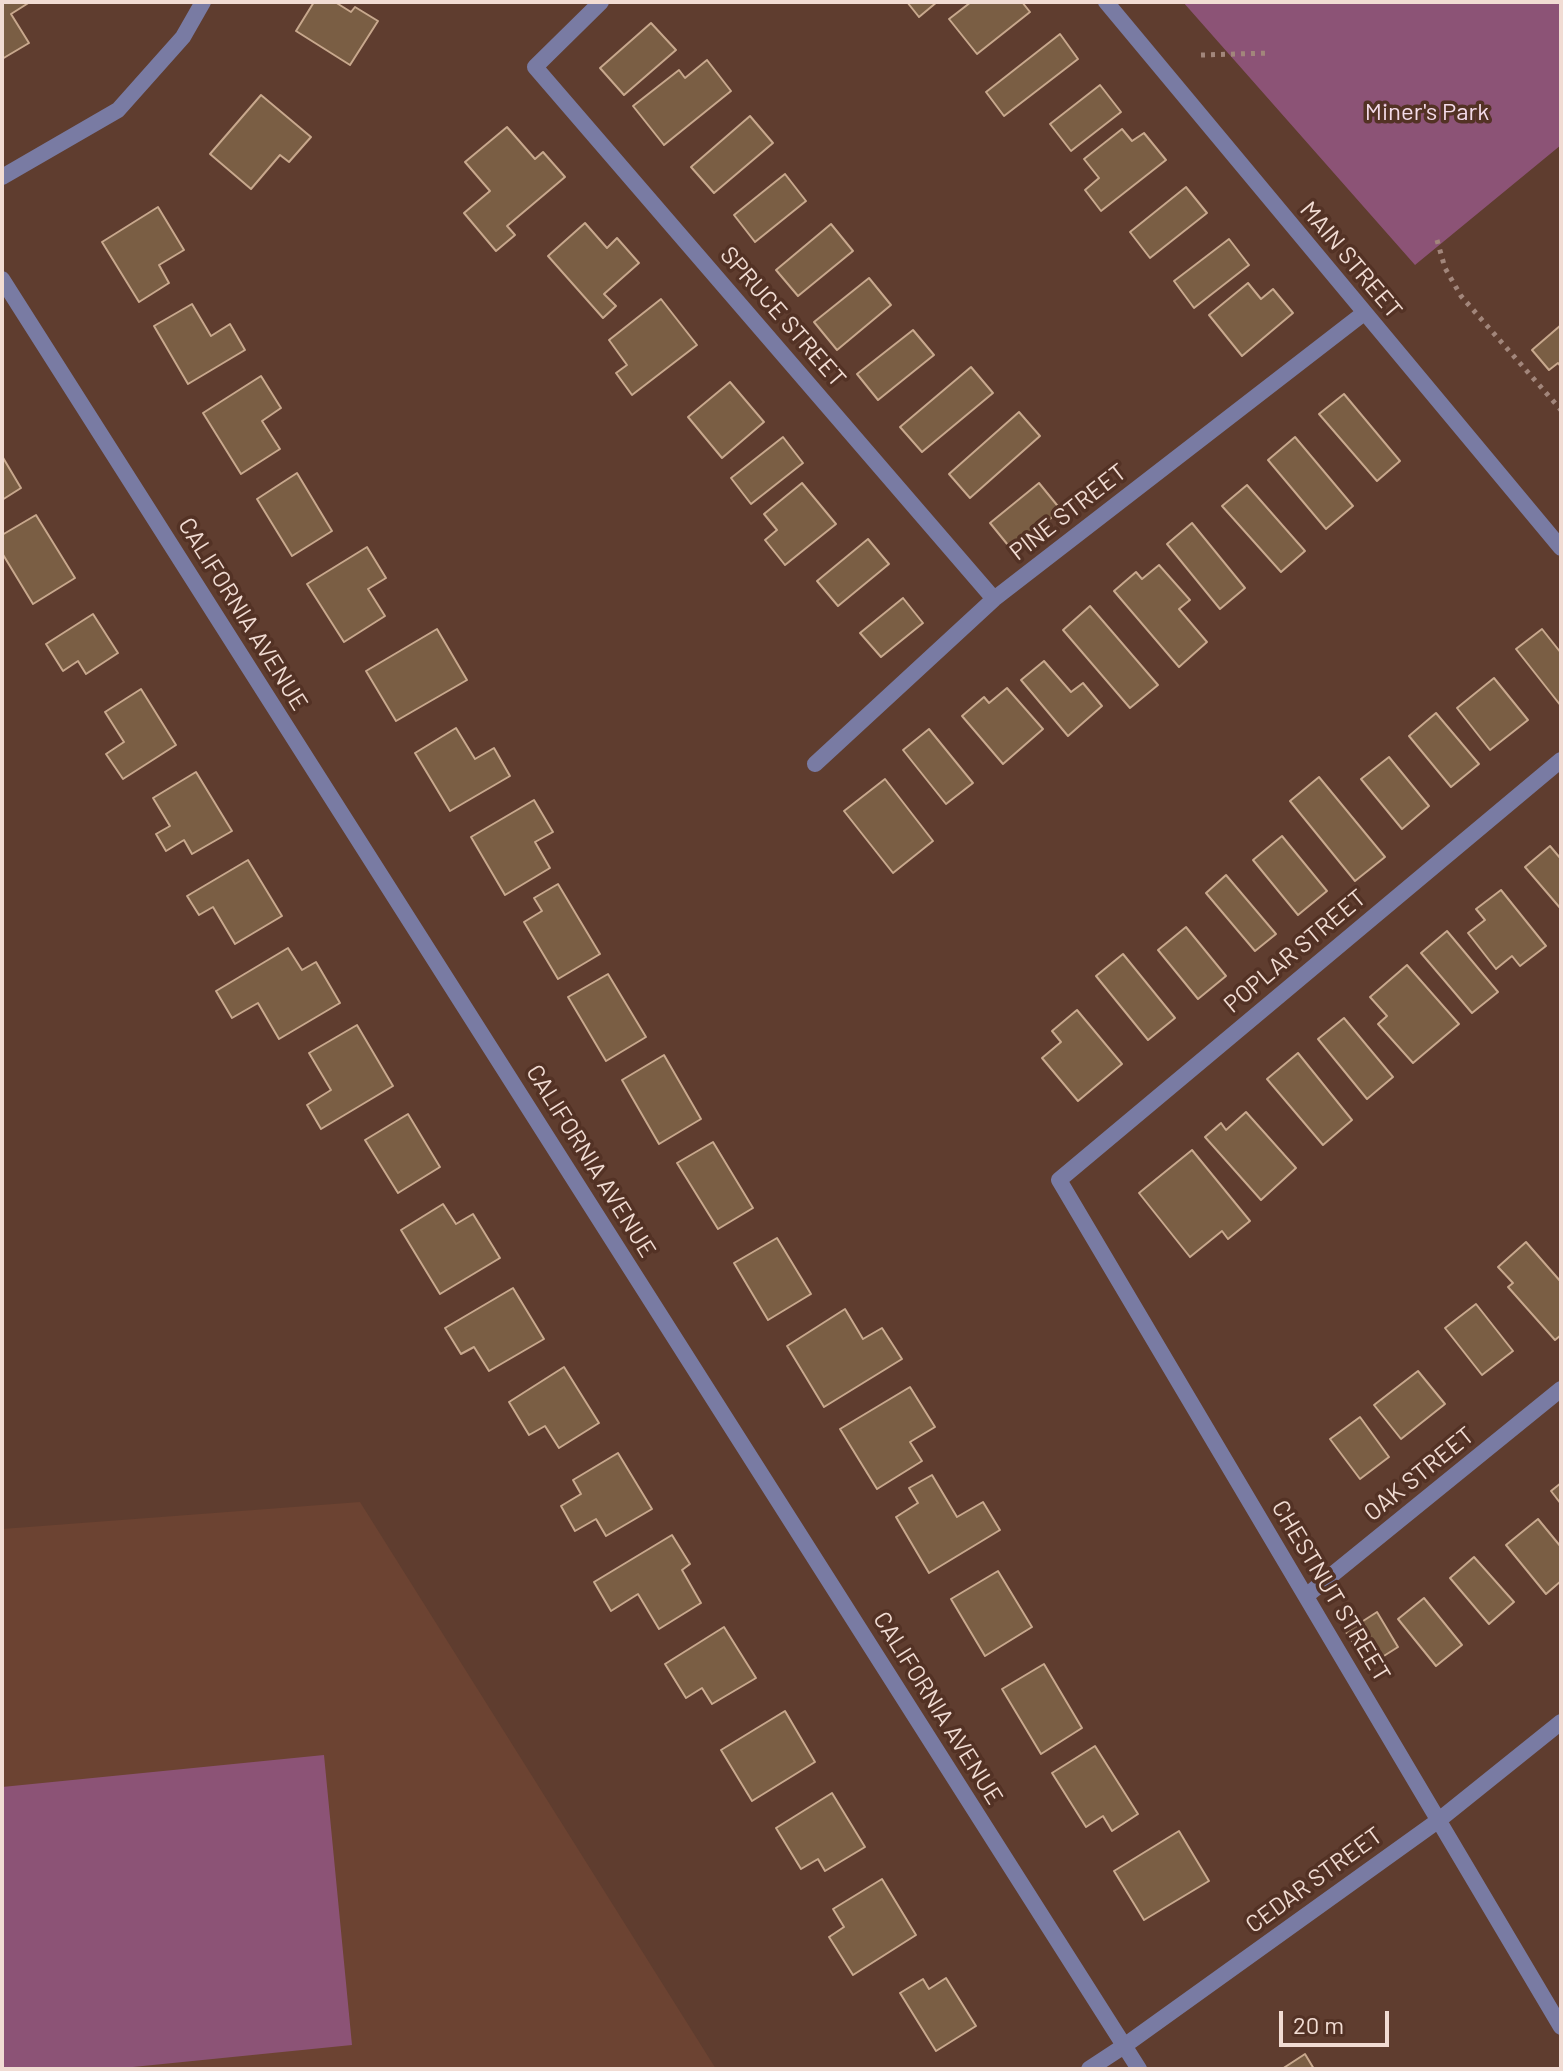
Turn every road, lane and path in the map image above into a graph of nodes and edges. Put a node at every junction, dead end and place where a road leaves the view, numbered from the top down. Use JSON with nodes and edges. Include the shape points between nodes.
{"nodes":[{"id":1,"x":203,"y":2,"type":"edge"},
{"id":2,"x":601,"y":2,"type":"edge"},
{"id":3,"x":1106,"y":2,"type":"edge"},
{"id":4,"x":1270,"y":53,"type":"dead end"},
{"id":5,"x":1201,"y":55,"type":"dead end"},
{"id":6,"x":2,"y":177,"type":"edge"},
{"id":7,"x":1437,"y":240,"type":"dead end"},
{"id":8,"x":2,"y":279,"type":"edge"},
{"id":9,"x":1364,"y":313,"type":"junction"},
{"id":10,"x":1561,"y":410,"type":"edge"},
{"id":11,"x":1561,"y":548,"type":"edge"},
{"id":12,"x":994,"y":599,"type":"junction"},
{"id":13,"x":1561,"y":760,"type":"edge"},
{"id":14,"x":815,"y":764,"type":"dead end"},
{"id":15,"x":1059,"y":1180,"type":"joint"},
{"id":16,"x":1561,"y":1389,"type":"edge"},
{"id":17,"x":1306,"y":1596,"type":"junction"},
{"id":18,"x":1561,"y":1722,"type":"edge"},
{"id":19,"x":1439,"y":1820,"type":"junction"},
{"id":20,"x":1561,"y":2027,"type":"edge"},
{"id":21,"x":1124,"y":2046,"type":"junction"},
{"id":22,"x":1089,"y":2069,"type":"edge"},
{"id":23,"x":1139,"y":2069,"type":"edge"}],
"edges":[{"from":1,"to":6,"type":"street","via":[[183,37],[118,110]]},
{"from":2,"to":12,"type":"street","name":"SPRUCE STREET","via":[[535,67]]},
{"from":3,"to":9,"type":"street","name":"MAIN STREET"},
{"from":4,"to":5,"type":"path"},
{"from":7,"to":10,"type":"path","via":[[1461,296]]},
{"from":8,"to":21,"type":"street","name":"CALIFORNIA AVENUE"},
{"from":9,"to":11,"type":"street","name":"MAIN STREET"},
{"from":9,"to":12,"type":"street","name":"PINE STREET"},
{"from":12,"to":14,"type":"street","name":"PINE STREET"},
{"from":13,"to":15,"type":"street","name":"POPLAR STREET"},
{"from":15,"to":17,"type":"street","name":"CHESTNUT STREET"},
{"from":16,"to":17,"type":"street","name":"OAK STREET"},
{"from":17,"to":19,"type":"street","name":"CHESTNUT STREET"},
{"from":18,"to":19,"type":"street","name":"CEDAR STREET"},
{"from":19,"to":20,"type":"street","name":"CHESTNUT STREET"},
{"from":19,"to":21,"type":"street","name":"CEDAR STREET"},
{"from":21,"to":22,"type":"street","name":"CEDAR STREET"},
{"from":21,"to":23,"type":"street","name":"CALIFORNIA AVENUE"}]}
